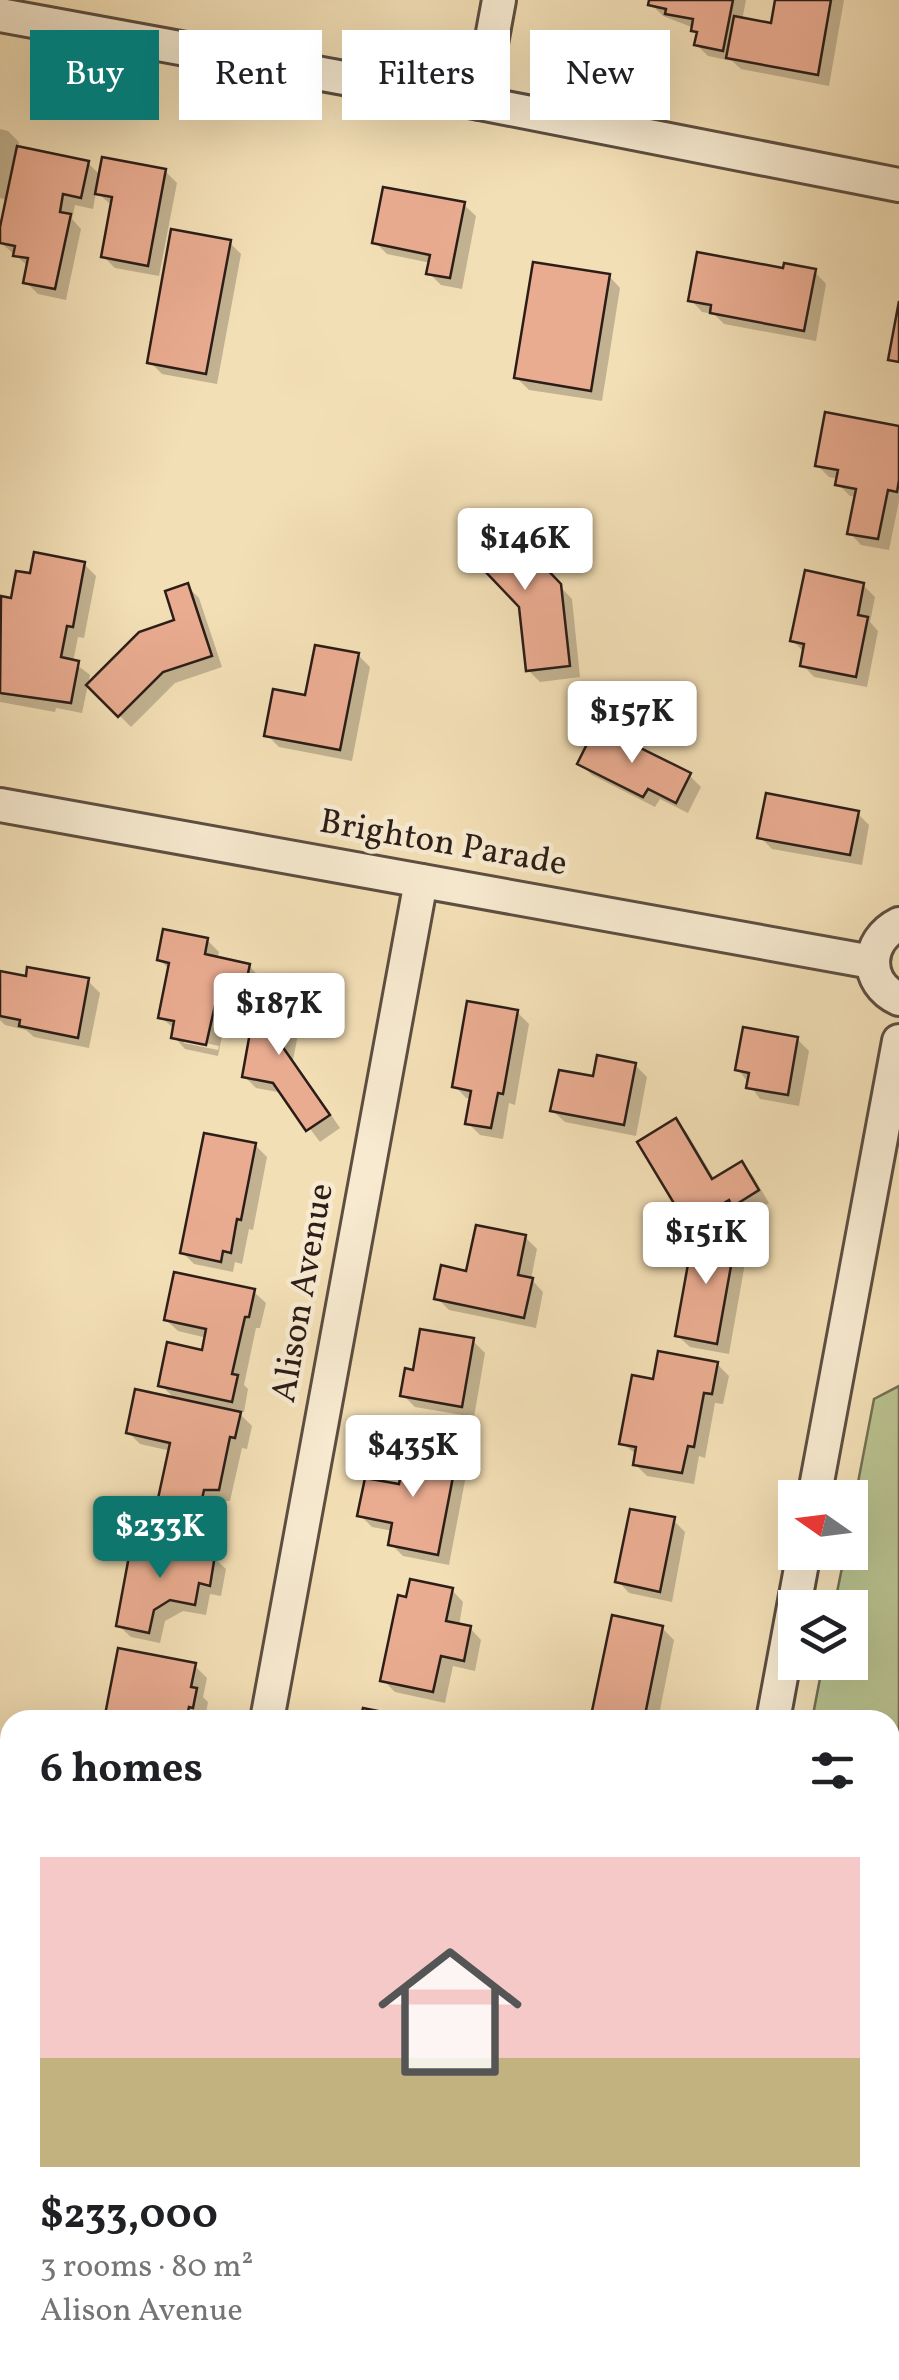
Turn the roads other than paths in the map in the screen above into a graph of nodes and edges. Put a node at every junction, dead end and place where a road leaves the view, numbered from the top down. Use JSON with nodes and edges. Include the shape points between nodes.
{"nodes":[{"id":1,"x":499,"y":0,"type":"edge"},
{"id":2,"x":0,"y":16,"type":"edge"},
{"id":3,"x":493,"y":30,"type":"edge"},
{"id":4,"x":342,"y":77,"type":"edge"},
{"id":5,"x":510,"y":108,"type":"edge"},
{"id":6,"x":899,"y":185,"type":"edge"},
{"id":7,"x":0,"y":805,"type":"edge"},
{"id":8,"x":421,"y":881,"type":"junction"},
{"id":9,"x":899,"y":924,"type":"edge"},
{"id":10,"x":872,"y":962,"type":"junction"},
{"id":11,"x":899,"y":999,"type":"edge"},
{"id":12,"x":899,"y":1041,"type":"edge"},
{"id":13,"x":817,"y":1480,"type":"edge"},
{"id":14,"x":801,"y":1570,"type":"edge"},
{"id":15,"x":268,"y":1710,"type":"edge"},
{"id":16,"x":775,"y":1710,"type":"edge"}],
"edges":[{"from":1,"to":3,"type":"street"},
{"from":2,"to":4,"type":"street"},
{"from":5,"to":6,"type":"street"},
{"from":7,"to":8,"type":"street","name":"Brighton Parade"},
{"from":8,"to":10,"type":"street","name":"Brighton Parade"},
{"from":8,"to":15,"type":"street","name":"Alison Avenue"},
{"from":9,"to":10,"type":"street","via":[[879,940]]},
{"from":10,"to":11,"type":"street","via":[[878,984]]},
{"from":12,"to":13,"type":"street"},
{"from":14,"to":16,"type":"street"}]}
